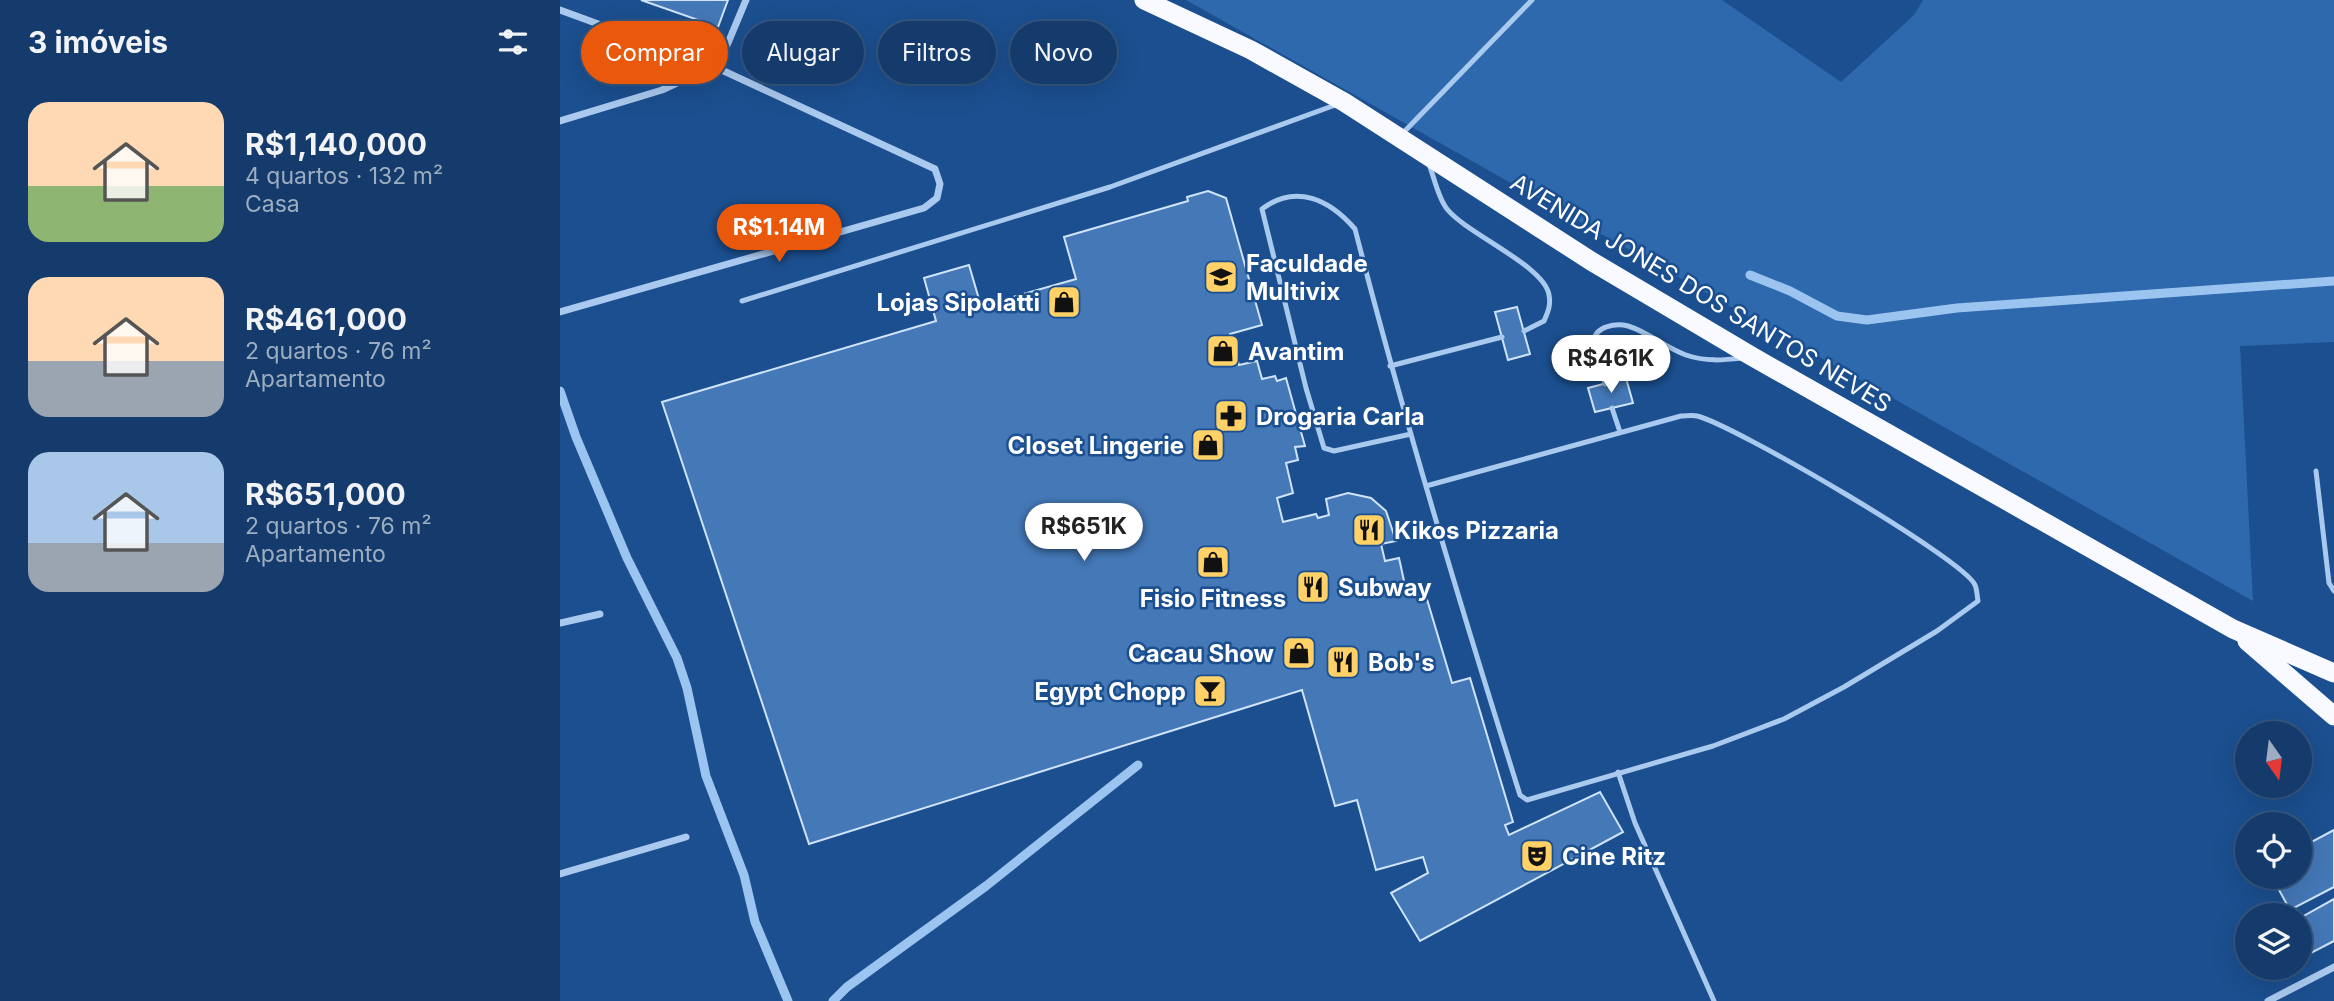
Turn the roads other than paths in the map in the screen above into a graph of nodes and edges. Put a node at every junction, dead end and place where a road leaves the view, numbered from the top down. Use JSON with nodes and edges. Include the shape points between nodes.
{"nodes":[{"id":1,"x":746,"y":0,"type":"edge"},
{"id":2,"x":1144,"y":0,"type":"edge"},
{"id":3,"x":1532,"y":0,"type":"edge"},
{"id":4,"x":560,"y":10,"type":"edge"},
{"id":5,"x":590,"y":21,"type":"edge"},
{"id":6,"x":728,"y":43,"type":"edge"},
{"id":7,"x":728,"y":73,"type":"edge"},
{"id":8,"x":675,"y":84,"type":"edge"},
{"id":9,"x":1344,"y":102,"type":"junction"},
{"id":10,"x":560,"y":121,"type":"edge"},
{"id":11,"x":1398,"y":137,"type":"junction"},
{"id":12,"x":1425,"y":153,"type":"junction"},
{"id":13,"x":742,"y":301,"type":"dead end"},
{"id":14,"x":560,"y":312,"type":"edge"},
{"id":15,"x":1524,"y":331,"type":"dead end"},
{"id":16,"x":1502,"y":337,"type":"dead end"},
{"id":17,"x":1753,"y":357,"type":"junction"},
{"id":18,"x":1390,"y":366,"type":"junction"},
{"id":19,"x":1605,"y":384,"type":"dead end"},
{"id":20,"x":1612,"y":408,"type":"dead end"},
{"id":21,"x":1620,"y":432,"type":"junction"},
{"id":22,"x":1411,"y":434,"type":"junction"},
{"id":23,"x":2316,"y":471,"type":"dead end"},
{"id":24,"x":1426,"y":486,"type":"junction"},
{"id":25,"x":2334,"y":591,"type":"edge"},
{"id":26,"x":600,"y":614,"type":"dead end"},
{"id":27,"x":560,"y":623,"type":"edge"},
{"id":28,"x":2233,"y":629,"type":"junction"},
{"id":29,"x":2334,"y":673,"type":"edge"},
{"id":30,"x":2334,"y":716,"type":"edge"},
{"id":31,"x":1618,"y":772,"type":"junction"},
{"id":32,"x":686,"y":837,"type":"dead end"},
{"id":33,"x":560,"y":874,"type":"edge"},
{"id":34,"x":2334,"y":967,"type":"edge"},
{"id":35,"x":1714,"y":1001,"type":"edge"},
{"id":36,"x":2268,"y":1001,"type":"edge"}],
"edges":[{"from":1,"to":6,"type":"street"},
{"from":2,"to":9,"type":"highway","name":"AVENIDA JONES DOS SANTOS NEVES","via":[[1251,50]]},
{"from":3,"to":11,"type":"lane"},
{"from":4,"to":5,"type":"street"},
{"from":7,"to":14,"type":"street","via":[[935,169],[940,184],[937,198],[924,208]]},
{"from":8,"to":10,"type":"street"},
{"from":9,"to":11,"type":"highway","name":"AVENIDA JONES DOS SANTOS NEVES"},
{"from":9,"to":13,"type":"lane","via":[[1110,187]]},
{"from":11,"to":12,"type":"highway","name":"AVENIDA JONES DOS SANTOS NEVES"},
{"from":12,"to":15,"type":"lane","via":[[1445,207],[1541,278],[1549,292],[1544,321]]},
{"from":12,"to":17,"type":"highway","name":"AVENIDA JONES DOS SANTOS NEVES","via":[[1591,261]]},
{"from":16,"to":18,"type":"lane"},
{"from":17,"to":19,"type":"lane","via":[[1708,361],[1685,355],[1628,326],[1615,325],[1603,328],[1594,341]]},
{"from":17,"to":28,"type":"highway","name":"AVENIDA JONES DOS SANTOS NEVES"},
{"from":18,"to":22,"type":"lane"},
{"from":18,"to":22,"type":"lane","via":[[1355,229],[1321,200],[1293,197],[1262,209],[1324,448],[1340,450]]},
{"from":20,"to":21,"type":"lane"},
{"from":21,"to":24,"type":"lane"},
{"from":21,"to":31,"type":"lane","via":[[1697,416],[1735,432],[1928,545],[1975,584],[1978,601],[1937,631],[1784,719],[1713,746]]},
{"from":22,"to":24,"type":"lane"},
{"from":23,"to":25,"type":"lane","via":[[2329,583]]},
{"from":24,"to":31,"type":"lane","via":[[1520,795],[1530,800]]},
{"from":26,"to":27,"type":"street"},
{"from":28,"to":29,"type":"highway","name":"AVENIDA JONES DOS SANTOS NEVES"},
{"from":28,"to":30,"type":"highway","name":"AVENIDA JONES DOS SANTOS NEVES"},
{"from":31,"to":35,"type":"lane","via":[[1635,823]]},
{"from":32,"to":33,"type":"street"},
{"from":34,"to":36,"type":"street"}]}
